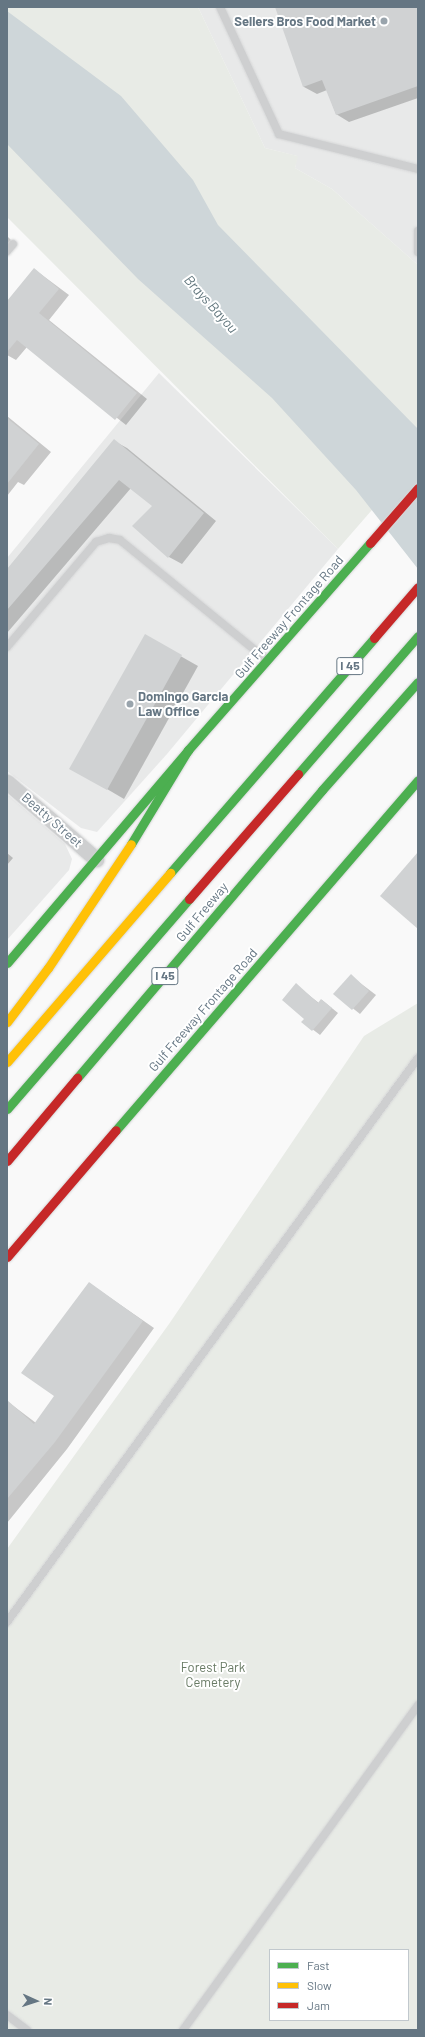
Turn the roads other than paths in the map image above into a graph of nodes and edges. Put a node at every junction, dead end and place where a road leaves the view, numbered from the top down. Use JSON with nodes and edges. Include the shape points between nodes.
{"nodes":[{"id":1,"x":220,"y":7,"type":"edge"},
{"id":2,"x":418,"y":169,"type":"edge"},
{"id":3,"x":418,"y":231,"type":"edge"},
{"id":4,"x":13,"y":244,"type":"dead end"},
{"id":5,"x":7,"y":251,"type":"edge"},
{"id":6,"x":418,"y":252,"type":"edge"},
{"id":7,"x":418,"y":488,"type":"edge"},
{"id":8,"x":418,"y":587,"type":"edge"},
{"id":9,"x":418,"y":636,"type":"edge"},
{"id":10,"x":7,"y":647,"type":"edge"},
{"id":11,"x":268,"y":660,"type":"junction"},
{"id":12,"x":418,"y":682,"type":"edge"},
{"id":13,"x":188,"y":750,"type":"junction"},
{"id":14,"x":418,"y":780,"type":"edge"},
{"id":15,"x":7,"y":782,"type":"edge"},
{"id":16,"x":96,"y":859,"type":"junction"},
{"id":17,"x":7,"y":963,"type":"edge"},
{"id":18,"x":7,"y":1022,"type":"edge"},
{"id":19,"x":418,"y":1058,"type":"edge"},
{"id":20,"x":7,"y":1062,"type":"edge"},
{"id":21,"x":7,"y":1109,"type":"edge"},
{"id":22,"x":7,"y":1161,"type":"edge"},
{"id":23,"x":7,"y":1257,"type":"edge"},
{"id":24,"x":7,"y":1622,"type":"edge"},
{"id":25,"x":418,"y":1705,"type":"edge"},
{"id":26,"x":7,"y":2015,"type":"edge"},
{"id":27,"x":27,"y":2030,"type":"edge"},
{"id":28,"x":183,"y":2030,"type":"edge"}],
"edges":[{"from":1,"to":2,"type":"lane","via":[[279,134]]},
{"from":3,"to":6,"type":"lane"},
{"from":4,"to":5,"type":"lane"},
{"from":7,"to":11,"type":"main road","name":"Gulf Freeway Frontage Road"},
{"from":8,"to":20,"type":"main road","number":"I 45"},
{"from":9,"to":21,"type":"main road","name":"Gulf Freeway"},
{"from":10,"to":11,"type":"lane","via":[[96,542],[109,538],[120,540]]},
{"from":11,"to":13,"type":"main road","name":"Gulf Freeway Frontage Road"},
{"from":12,"to":22,"type":"main road","name":"Gulf Freeway","number":"I 45","via":[[322,790]]},
{"from":13,"to":16,"type":"main road","name":"Gulf Freeway Frontage Road"},
{"from":13,"to":18,"type":"main road","via":[[146,823],[48,968]]},
{"from":14,"to":23,"type":"main road","name":"Gulf Freeway Frontage Road"},
{"from":15,"to":16,"type":"street","name":"Beatty Street"},
{"from":16,"to":17,"type":"main road","name":"Gulf Freeway Frontage Road"},
{"from":19,"to":24,"type":"lane"},
{"from":25,"to":28,"type":"lane"},
{"from":26,"to":27,"type":"lane"}]}
